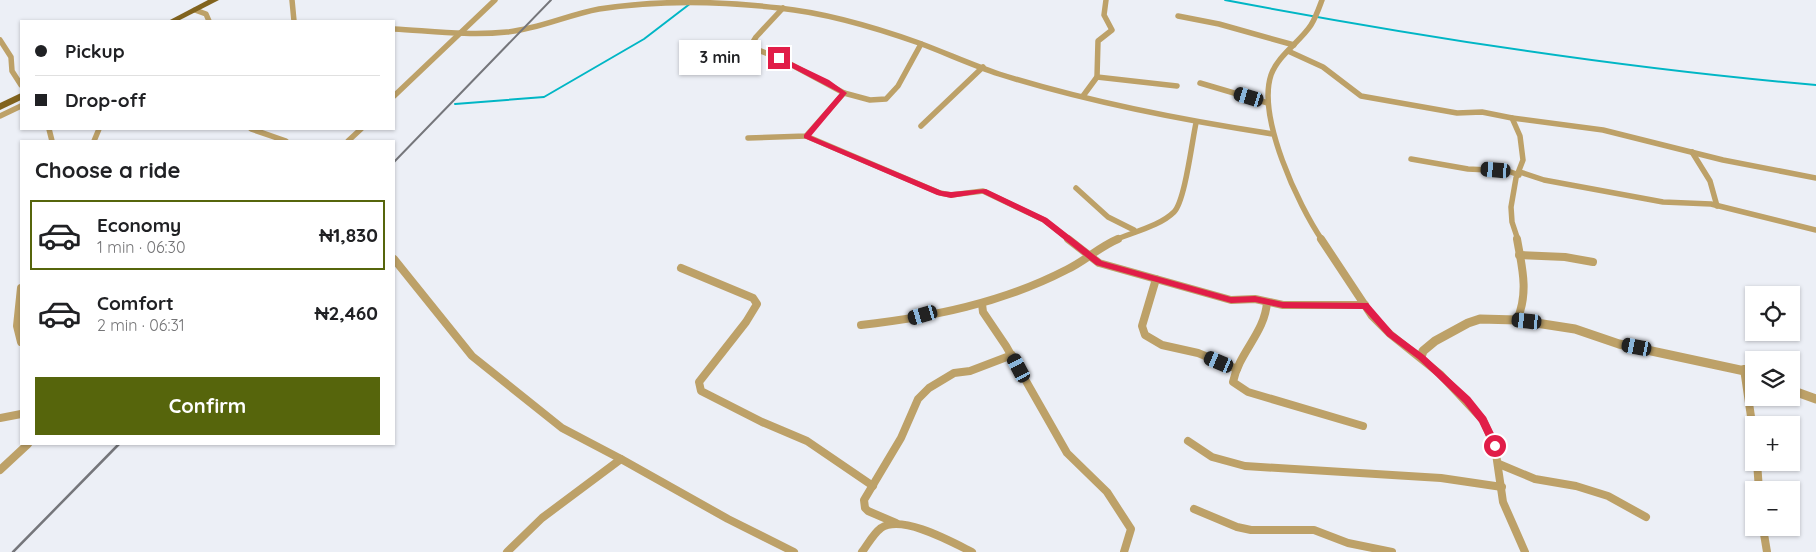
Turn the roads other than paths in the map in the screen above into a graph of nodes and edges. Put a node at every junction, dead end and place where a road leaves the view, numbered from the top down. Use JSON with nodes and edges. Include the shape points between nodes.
{"nodes":[{"id":1,"x":215,"y":0,"type":"edge"},
{"id":2,"x":292,"y":0,"type":"edge"},
{"id":3,"x":495,"y":0,"type":"edge"},
{"id":4,"x":690,"y":0,"type":"edge"},
{"id":5,"x":1106,"y":0,"type":"edge"},
{"id":6,"x":1322,"y":0,"type":"edge"},
{"id":7,"x":783,"y":8,"type":"junction"},
{"id":8,"x":196,"y":10,"type":"junction"},
{"id":9,"x":1178,"y":16,"type":"dead end"},
{"id":10,"x":174,"y":20,"type":"edge"},
{"id":11,"x":209,"y":20,"type":"edge"},
{"id":12,"x":294,"y":20,"type":"edge"},
{"id":13,"x":395,"y":29,"type":"edge"},
{"id":14,"x":460,"y":32,"type":"junction"},
{"id":15,"x":0,"y":40,"type":"edge"},
{"id":16,"x":921,"y":44,"type":"junction"},
{"id":17,"x":1294,"y":45,"type":"junction"},
{"id":18,"x":1288,"y":51,"type":"junction"},
{"id":19,"x":983,"y":68,"type":"junction"},
{"id":20,"x":1097,"y":77,"type":"junction"},
{"id":21,"x":1200,"y":82,"type":"dead end"},
{"id":22,"x":20,"y":83,"type":"edge"},
{"id":23,"x":1177,"y":86,"type":"dead end"},
{"id":24,"x":844,"y":93,"type":"junction"},
{"id":25,"x":395,"y":95,"type":"edge"},
{"id":26,"x":1083,"y":96,"type":"junction"},
{"id":27,"x":20,"y":97,"type":"edge"},
{"id":28,"x":1268,"y":103,"type":"junction"},
{"id":29,"x":20,"y":106,"type":"edge"},
{"id":30,"x":0,"y":107,"type":"edge"},
{"id":31,"x":0,"y":116,"type":"edge"},
{"id":32,"x":1512,"y":118,"type":"junction"},
{"id":33,"x":1196,"y":123,"type":"junction"},
{"id":34,"x":921,"y":126,"type":"dead end"},
{"id":35,"x":255,"y":130,"type":"edge"},
{"id":36,"x":360,"y":130,"type":"edge"},
{"id":37,"x":1273,"y":134,"type":"junction"},
{"id":38,"x":806,"y":136,"type":"junction"},
{"id":39,"x":276,"y":137,"type":"junction"},
{"id":40,"x":748,"y":138,"type":"dead end"},
{"id":41,"x":271,"y":140,"type":"edge"},
{"id":42,"x":284,"y":140,"type":"edge"},
{"id":43,"x":349,"y":140,"type":"edge"},
{"id":44,"x":1692,"y":152,"type":"junction"},
{"id":45,"x":1411,"y":159,"type":"dead end"},
{"id":46,"x":1519,"y":174,"type":"junction"},
{"id":47,"x":1816,"y":178,"type":"edge"},
{"id":48,"x":1076,"y":188,"type":"dead end"},
{"id":49,"x":1717,"y":206,"type":"junction"},
{"id":50,"x":1134,"y":230,"type":"junction"},
{"id":51,"x":1816,"y":230,"type":"edge"},
{"id":52,"x":1088,"y":254,"type":"junction"},
{"id":53,"x":1519,"y":255,"type":"junction"},
{"id":54,"x":395,"y":260,"type":"edge"},
{"id":55,"x":1593,"y":262,"type":"dead end"},
{"id":56,"x":681,"y":268,"type":"dead end"},
{"id":57,"x":1156,"y":279,"type":"junction"},
{"id":58,"x":20,"y":298,"type":"edge"},
{"id":59,"x":1268,"y":302,"type":"junction"},
{"id":60,"x":982,"y":304,"type":"junction"},
{"id":61,"x":1365,"y":305,"type":"junction"},
{"id":62,"x":1517,"y":320,"type":"junction"},
{"id":63,"x":861,"y":325,"type":"dead end"},
{"id":64,"x":20,"y":338,"type":"edge"},
{"id":65,"x":1012,"y":355,"type":"junction"},
{"id":66,"x":1421,"y":357,"type":"junction"},
{"id":67,"x":1237,"y":369,"type":"junction"},
{"id":68,"x":1744,"y":370,"type":"joint"},
{"id":69,"x":1800,"y":393,"type":"edge"},
{"id":70,"x":1816,"y":399,"type":"edge"},
{"id":71,"x":20,"y":414,"type":"edge"},
{"id":72,"x":1751,"y":416,"type":"edge"},
{"id":73,"x":0,"y":418,"type":"edge"},
{"id":74,"x":1363,"y":426,"type":"dead end"},
{"id":75,"x":1188,"y":441,"type":"dead end"},
{"id":76,"x":27,"y":445,"type":"edge"},
{"id":77,"x":621,"y":459,"type":"junction"},
{"id":78,"x":1499,"y":464,"type":"junction"},
{"id":79,"x":0,"y":470,"type":"edge"},
{"id":80,"x":873,"y":486,"type":"junction"},
{"id":81,"x":1502,"y":487,"type":"junction"},
{"id":82,"x":1194,"y":508,"type":"dead end"},
{"id":83,"x":1646,"y":517,"type":"dead end"},
{"id":84,"x":896,"y":523,"type":"junction"},
{"id":85,"x":1764,"y":536,"type":"edge"},
{"id":86,"x":506,"y":552,"type":"edge"},
{"id":87,"x":794,"y":552,"type":"edge"},
{"id":88,"x":862,"y":552,"type":"edge"},
{"id":89,"x":972,"y":552,"type":"edge"},
{"id":90,"x":1124,"y":552,"type":"edge"},
{"id":91,"x":1392,"y":552,"type":"edge"},
{"id":92,"x":1525,"y":552,"type":"edge"},
{"id":93,"x":1766,"y":552,"type":"edge"}],
"edges":[{"from":1,"to":8,"type":"main road"},
{"from":2,"to":12,"type":"street"},
{"from":3,"to":14,"type":"street"},
{"from":4,"to":7,"type":"street"},
{"from":4,"to":14,"type":"street","via":[[598,9],[522,30]]},
{"from":5,"to":20,"type":"street","via":[[1104,15],[1112,30],[1098,41]]},
{"from":6,"to":17,"type":"street","via":[[1310,27]]},
{"from":7,"to":16,"type":"street","via":[[844,19]]},
{"from":7,"to":24,"type":"street","via":[[750,47],[779,58]]},
{"from":8,"to":10,"type":"main road"},
{"from":8,"to":11,"type":"street","via":[[206,14]]},
{"from":9,"to":17,"type":"street"},
{"from":13,"to":14,"type":"street"},
{"from":14,"to":25,"type":"street"},
{"from":15,"to":22,"type":"street","via":[[11,57],[12,71]]},
{"from":16,"to":19,"type":"street"},
{"from":16,"to":24,"type":"street","via":[[909,61],[905,76],[883,100],[876,102]]},
{"from":17,"to":18,"type":"street"},
{"from":18,"to":28,"type":"street","via":[[1272,75]]},
{"from":18,"to":32,"type":"street","via":[[1323,67],[1361,96],[1457,113],[1482,112]]},
{"from":19,"to":26,"type":"street"},
{"from":19,"to":34,"type":"street","via":[[952,101]]},
{"from":20,"to":23,"type":"street"},
{"from":20,"to":26,"type":"street"},
{"from":21,"to":28,"type":"street"},
{"from":24,"to":38,"type":"street"},
{"from":26,"to":33,"type":"street"},
{"from":27,"to":30,"type":"main road"},
{"from":28,"to":37,"type":"street"},
{"from":29,"to":31,"type":"street"},
{"from":32,"to":44,"type":"street","via":[[1616,132]]},
{"from":32,"to":46,"type":"street","via":[[1523,148]]},
{"from":33,"to":37,"type":"street"},
{"from":33,"to":50,"type":"street","via":[[1181,197],[1175,211],[1163,220]]},
{"from":35,"to":39,"type":"street"},
{"from":36,"to":43,"type":"street"},
{"from":37,"to":61,"type":"street","via":[[1307,218]]},
{"from":38,"to":40,"type":"street","via":[[779,136],[766,140]]},
{"from":38,"to":52,"type":"street","via":[[940,193],[951,195],[983,191],[994,195],[1044,220]]},
{"from":39,"to":41,"type":"street"},
{"from":39,"to":42,"type":"street"},
{"from":44,"to":47,"type":"street"},
{"from":44,"to":49,"type":"street","via":[[1710,181]]},
{"from":45,"to":46,"type":"street"},
{"from":46,"to":49,"type":"street","via":[[1663,202]]},
{"from":46,"to":53,"type":"street","via":[[1512,207]]},
{"from":48,"to":50,"type":"street","via":[[1108,217]]},
{"from":49,"to":51,"type":"street"},
{"from":50,"to":52,"type":"street"},
{"from":52,"to":57,"type":"street","via":[[1099,263]]},
{"from":52,"to":60,"type":"street","via":[[1067,270]]},
{"from":53,"to":55,"type":"street"},
{"from":53,"to":62,"type":"street","via":[[1525,284]]},
{"from":54,"to":77,"type":"street","via":[[472,356],[562,428]]},
{"from":56,"to":80,"type":"street","via":[[754,298],[757,304],[699,382],[701,390],[807,441]]},
{"from":57,"to":59,"type":"street","via":[[1231,300]]},
{"from":57,"to":67,"type":"street","via":[[1142,326],[1145,335],[1162,345],[1198,353]]},
{"from":58,"to":64,"type":"street","via":[[17,326]]},
{"from":59,"to":61,"type":"street","via":[[1283,305]]},
{"from":59,"to":67,"type":"street","via":[[1268,314]]},
{"from":60,"to":63,"type":"street"},
{"from":60,"to":65,"type":"street","via":[[983,312]]},
{"from":61,"to":66,"type":"street","via":[[1390,334]]},
{"from":62,"to":66,"type":"street","via":[[1480,319],[1468,323],[1436,341],[1423,351]]},
{"from":62,"to":68,"type":"street","via":[[1574,328],[1619,344]]},
{"from":65,"to":80,"type":"street","via":[[970,371],[954,373],[929,388],[918,399],[901,438]]},
{"from":65,"to":90,"type":"street","via":[[1069,456],[1104,488],[1126,518],[1130,529]]},
{"from":66,"to":78,"type":"street","via":[[1467,400],[1483,420]]},
{"from":67,"to":74,"type":"street","via":[[1233,382],[1243,389]]},
{"from":68,"to":72,"type":"street"},
{"from":69,"to":70,"type":"street"},
{"from":71,"to":73,"type":"street"},
{"from":75,"to":81,"type":"street","via":[[1212,457],[1245,466],[1441,478]]},
{"from":76,"to":79,"type":"street"},
{"from":77,"to":86,"type":"street","via":[[542,518]]},
{"from":77,"to":87,"type":"street"},
{"from":78,"to":81,"type":"street"},
{"from":78,"to":83,"type":"street","via":[[1534,479],[1576,486],[1608,496]]},
{"from":80,"to":84,"type":"street","via":[[864,500],[865,508]]},
{"from":81,"to":92,"type":"street","via":[[1504,502]]},
{"from":82,"to":91,"type":"street","via":[[1251,530],[1314,530],[1348,543]]},
{"from":84,"to":88,"type":"street","via":[[883,526]]},
{"from":84,"to":89,"type":"street","via":[[923,530]]},
{"from":85,"to":93,"type":"street"}]}
